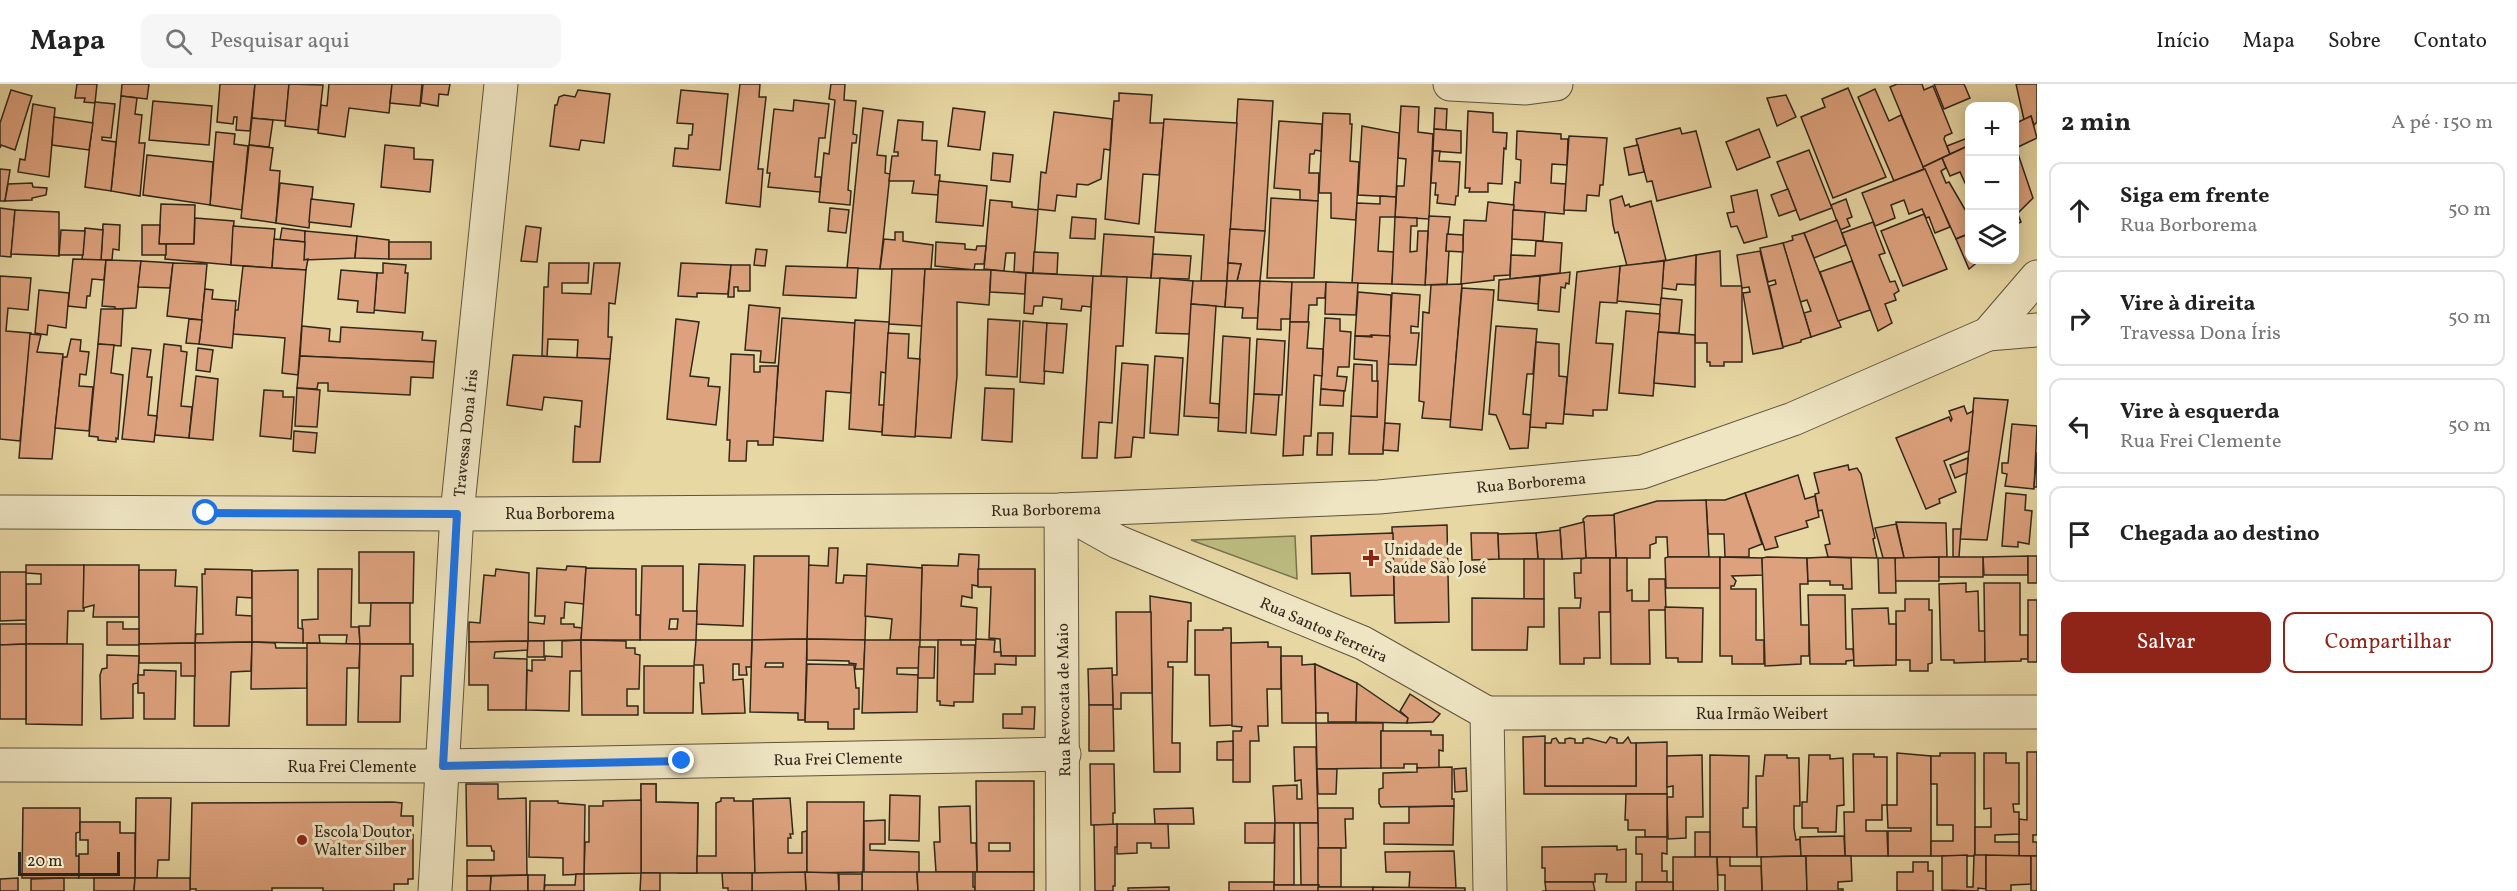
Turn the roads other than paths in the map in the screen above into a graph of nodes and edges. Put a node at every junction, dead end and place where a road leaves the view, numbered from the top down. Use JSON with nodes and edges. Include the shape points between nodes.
{"nodes":[{"id":1,"x":501,"y":84,"type":"edge"},
{"id":2,"x":1450,"y":84,"type":"edge"},
{"id":3,"x":1556,"y":84,"type":"edge"},
{"id":4,"x":2037,"y":277,"type":"edge"},
{"id":5,"x":2037,"y":330,"type":"edge"},
{"id":6,"x":1988,"y":334,"type":"junction"},
{"id":7,"x":1061,"y":510,"type":"junction"},
{"id":8,"x":0,"y":512,"type":"edge"},
{"id":9,"x":457,"y":514,"type":"junction"},
{"id":10,"x":2037,"y":712,"type":"edge"},
{"id":11,"x":1487,"y":713,"type":"junction"},
{"id":12,"x":1064,"y":753,"type":"junction"},
{"id":13,"x":0,"y":765,"type":"edge"},
{"id":14,"x":443,"y":766,"type":"junction"},
{"id":15,"x":435,"y":891,"type":"edge"},
{"id":16,"x":1063,"y":891,"type":"edge"},
{"id":17,"x":1491,"y":891,"type":"edge"}],
"edges":[{"from":1,"to":9,"type":"street","name":"Travessa Dona Íris"},
{"from":2,"to":3,"type":"street"},
{"from":4,"to":6,"type":"street","name":"Rua Borborema"},
{"from":5,"to":6,"type":"street"},
{"from":6,"to":7,"type":"street","name":"Rua Borborema","via":[[1793,419],[1642,472],[1379,497]]},
{"from":7,"to":9,"type":"street","name":"Rua Borborema"},
{"from":7,"to":11,"type":"street","name":"Rua Santos Ferreira","via":[[1118,542],[1363,643]]},
{"from":7,"to":12,"type":"street","name":"Rua Revocata de Maio"},
{"from":8,"to":9,"type":"street","name":"Rua Borborema"},
{"from":9,"to":14,"type":"street","name":"Travessa Dona Íris"},
{"from":10,"to":11,"type":"street","name":"Rua Irmão Weibert"},
{"from":11,"to":17,"type":"street"},
{"from":12,"to":14,"type":"street","name":"Rua Frei Clemente"},
{"from":12,"to":16,"type":"street","name":"Rua Revocata de Maio"},
{"from":13,"to":14,"type":"street","name":"Rua Frei Clemente"},
{"from":14,"to":15,"type":"street","name":"Travessa Dona Íris"}]}
